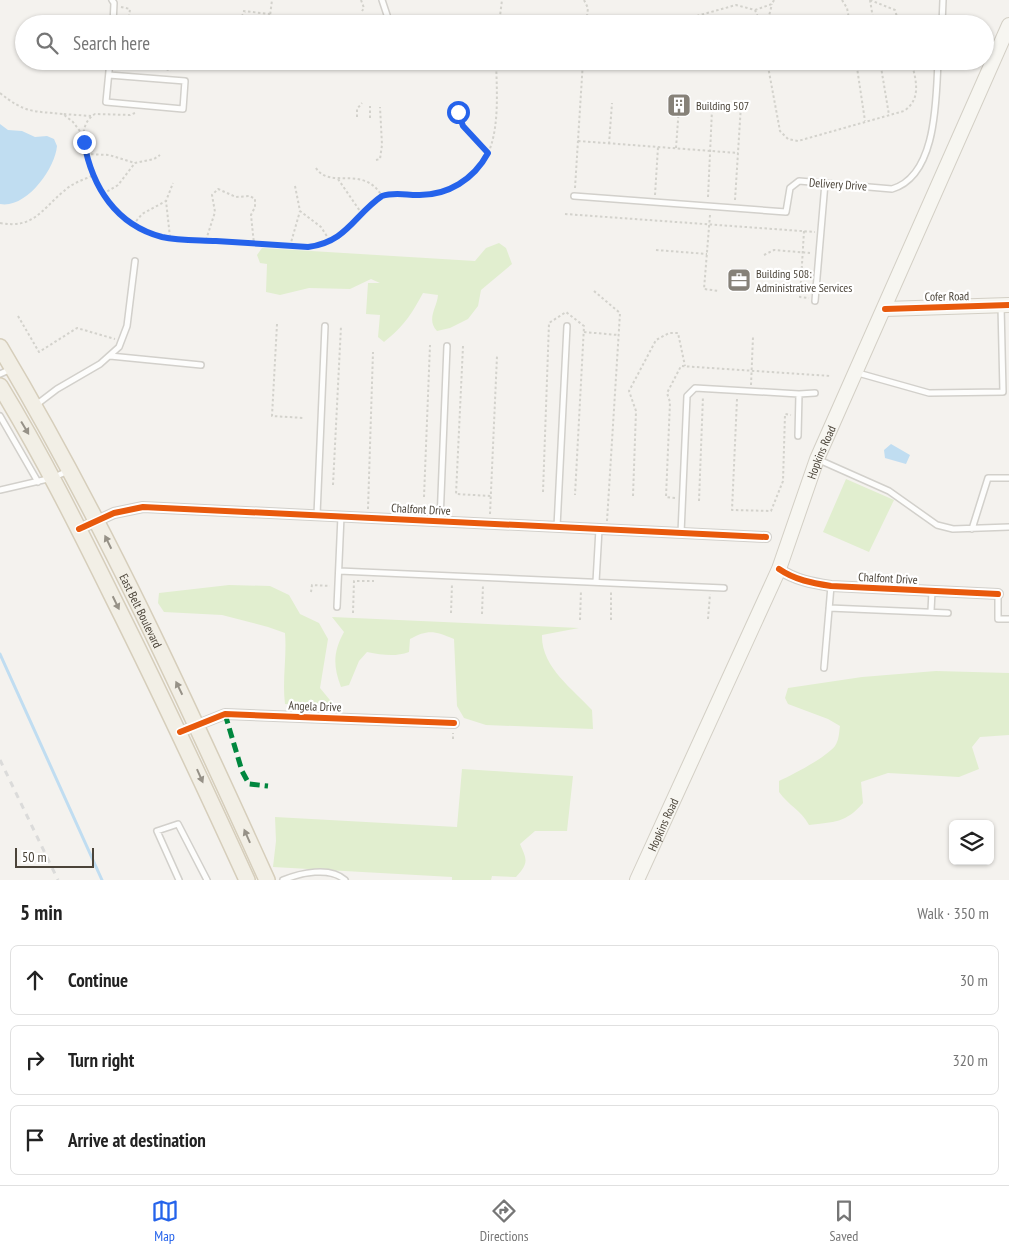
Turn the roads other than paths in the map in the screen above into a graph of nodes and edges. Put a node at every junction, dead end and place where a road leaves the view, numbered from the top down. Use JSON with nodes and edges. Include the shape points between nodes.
{"nodes":[{"id":1,"x":112,"y":0,"type":"edge"},
{"id":2,"x":382,"y":0,"type":"edge"},
{"id":3,"x":943,"y":0,"type":"edge"},
{"id":4,"x":113,"y":15,"type":"edge"},
{"id":5,"x":387,"y":15,"type":"edge"},
{"id":6,"x":942,"y":15,"type":"edge"},
{"id":7,"x":1009,"y":25,"type":"edge"},
{"id":8,"x":994,"y":59,"type":"edge"},
{"id":9,"x":109,"y":70,"type":"edge"},
{"id":10,"x":937,"y":70,"type":"edge"},
{"id":11,"x":989,"y":70,"type":"edge"},
{"id":12,"x":108,"y":75,"type":"junction"},
{"id":13,"x":825,"y":184,"type":"junction"},
{"id":14,"x":574,"y":196,"type":"road end"},
{"id":15,"x":135,"y":261,"type":"dead end"},
{"id":16,"x":815,"y":301,"type":"dead end"},
{"id":17,"x":1005,"y":305,"type":"edge"},
{"id":18,"x":885,"y":308,"type":"junction"},
{"id":19,"x":325,"y":326,"type":"dead end"},
{"id":20,"x":567,"y":326,"type":"dead end"},
{"id":21,"x":447,"y":346,"type":"dead end"},
{"id":22,"x":0,"y":347,"type":"edge"},
{"id":23,"x":110,"y":356,"type":"junction"},
{"id":24,"x":201,"y":364,"type":"dead end"},
{"id":25,"x":6,"y":371,"type":"edge"},
{"id":26,"x":855,"y":372,"type":"junction"},
{"id":27,"x":0,"y":386,"type":"edge"},
{"id":28,"x":815,"y":393,"type":"dead end"},
{"id":29,"x":799,"y":394,"type":"junction"},
{"id":30,"x":35,"y":406,"type":"junction"},
{"id":31,"x":0,"y":416,"type":"edge"},
{"id":32,"x":798,"y":436,"type":"dead end"},
{"id":33,"x":817,"y":458,"type":"junction"},
{"id":34,"x":70,"y":469,"type":"junction"},
{"id":35,"x":1009,"y":478,"type":"edge"},
{"id":36,"x":45,"y":480,"type":"junction"},
{"id":37,"x":0,"y":490,"type":"edge"},
{"id":38,"x":318,"y":515,"type":"junction"},
{"id":39,"x":341,"y":516,"type":"junction"},
{"id":40,"x":440,"y":520,"type":"junction"},
{"id":41,"x":97,"y":521,"type":"junction"},
{"id":42,"x":557,"y":527,"type":"junction"},
{"id":43,"x":1009,"y":527,"type":"edge"},
{"id":44,"x":79,"y":529,"type":"junction"},
{"id":45,"x":599,"y":529,"type":"junction"},
{"id":46,"x":972,"y":529,"type":"junction"},
{"id":47,"x":680,"y":533,"type":"junction"},
{"id":48,"x":766,"y":537,"type":"dead end"},
{"id":49,"x":779,"y":569,"type":"junction"},
{"id":50,"x":339,"y":570,"type":"junction"},
{"id":51,"x":596,"y":582,"type":"junction"},
{"id":52,"x":831,"y":586,"type":"junction"},
{"id":53,"x":724,"y":588,"type":"dead end"},
{"id":54,"x":932,"y":591,"type":"junction"},
{"id":55,"x":998,"y":594,"type":"joint"},
{"id":56,"x":337,"y":607,"type":"dead end"},
{"id":57,"x":829,"y":608,"type":"junction"},
{"id":58,"x":931,"y":611,"type":"junction"},
{"id":59,"x":948,"y":613,"type":"dead end"},
{"id":60,"x":1009,"y":619,"type":"edge"},
{"id":61,"x":824,"y":668,"type":"dead end"},
{"id":62,"x":454,"y":723,"type":"dead end"},
{"id":63,"x":197,"y":724,"type":"junction"},
{"id":64,"x":180,"y":732,"type":"junction"},
{"id":65,"x":179,"y":880,"type":"edge"},
{"id":66,"x":207,"y":880,"type":"edge"},
{"id":67,"x":247,"y":880,"type":"edge"},
{"id":68,"x":267,"y":880,"type":"edge"},
{"id":69,"x":283,"y":880,"type":"edge"},
{"id":70,"x":345,"y":880,"type":"edge"},
{"id":71,"x":637,"y":880,"type":"edge"}],
"edges":[{"from":1,"to":4,"type":"lane"},
{"from":2,"to":5,"type":"lane"},
{"from":3,"to":6,"type":"lane"},
{"from":7,"to":8,"type":"main road","name":"Hopkins Road"},
{"from":9,"to":12,"type":"lane"},
{"from":10,"to":13,"type":"lane","name":"Delivery Drive","via":[[933,126],[914,176],[904,185],[892,189]]},
{"from":11,"to":18,"type":"main road","name":"Hopkins Road"},
{"from":12,"to":12,"type":"lane","via":[[106,102],[183,109],[185,82]]},
{"from":13,"to":14,"type":"lane","name":"Delivery Drive","via":[[799,181],[790,188],[786,212]]},
{"from":13,"to":16,"type":"lane"},
{"from":15,"to":23,"type":"lane","via":[[127,326],[119,348]]},
{"from":17,"to":18,"type":"main road","name":"Cofer Road"},
{"from":17,"to":26,"type":"lane","via":[[1003,392],[928,393]]},
{"from":18,"to":26,"type":"main road","name":"Hopkins Road"},
{"from":19,"to":38,"type":"lane"},
{"from":20,"to":42,"type":"lane"},
{"from":21,"to":40,"type":"lane"},
{"from":22,"to":25,"type":"main road","name":"East Belt Boulevard"},
{"from":23,"to":24,"type":"lane"},
{"from":23,"to":30,"type":"lane"},
{"from":25,"to":30,"type":"main road","name":"East Belt Boulevard"},
{"from":26,"to":33,"type":"main road","name":"Hopkins Road"},
{"from":27,"to":36,"type":"main road","name":"East Belt Boulevard","one_way":true,"via":[[32,440]]},
{"from":28,"to":29,"type":"lane"},
{"from":29,"to":32,"type":"lane"},
{"from":29,"to":47,"type":"lane","via":[[695,388],[688,396]]},
{"from":30,"to":34,"type":"main road","name":"East Belt Boulevard"},
{"from":31,"to":36,"type":"lane"},
{"from":33,"to":46,"type":"lane","via":[[889,491],[937,525]]},
{"from":33,"to":49,"type":"main road","name":"Hopkins Road"},
{"from":34,"to":36,"type":"lane"},
{"from":34,"to":41,"type":"main road","name":"East Belt Boulevard"},
{"from":35,"to":46,"type":"lane","via":[[988,478]]},
{"from":36,"to":37,"type":"lane"},
{"from":36,"to":44,"type":"main road","name":"East Belt Boulevard"},
{"from":38,"to":39,"type":"street","name":"Chalfont Drive"},
{"from":38,"to":41,"type":"street","name":"Chalfont Drive","via":[[138,507]]},
{"from":39,"to":40,"type":"street","name":"Chalfont Drive"},
{"from":39,"to":50,"type":"lane"},
{"from":40,"to":42,"type":"street","name":"Chalfont Drive"},
{"from":41,"to":44,"type":"street","name":"Chalfont Drive"},
{"from":63,"to":41,"type":"main road","name":"East Belt Boulevard","one_way":true},
{"from":42,"to":45,"type":"street","name":"Chalfont Drive"},
{"from":43,"to":46,"type":"lane"},
{"from":44,"to":64,"type":"main road","name":"East Belt Boulevard","one_way":true},
{"from":45,"to":47,"type":"street","name":"Chalfont Drive"},
{"from":45,"to":51,"type":"lane"},
{"from":47,"to":48,"type":"street","name":"Chalfont Drive"},
{"from":49,"to":52,"type":"street","name":"Chalfont Drive","via":[[813,584]]},
{"from":49,"to":71,"type":"main road","name":"Hopkins Road"},
{"from":50,"to":51,"type":"lane"},
{"from":50,"to":56,"type":"lane"},
{"from":51,"to":53,"type":"lane"},
{"from":52,"to":54,"type":"street","name":"Chalfont Drive"},
{"from":52,"to":57,"type":"lane"},
{"from":54,"to":55,"type":"street","name":"Chalfont Drive"},
{"from":54,"to":58,"type":"lane"},
{"from":55,"to":60,"type":"lane","via":[[998,618]]},
{"from":57,"to":58,"type":"lane"},
{"from":57,"to":61,"type":"lane"},
{"from":58,"to":59,"type":"lane"},
{"from":62,"to":63,"type":"street","name":"Angela Drive","via":[[225,714]]},
{"from":63,"to":64,"type":"street","name":"Angela Drive"},
{"from":68,"to":63,"type":"main road","name":"East Belt Boulevard","one_way":true},
{"from":64,"to":67,"type":"main road","name":"East Belt Boulevard","one_way":true},
{"from":65,"to":66,"type":"lane","via":[[157,831],[178,824]]},
{"from":69,"to":70,"type":"lane","via":[[299,874],[318,873]]}]}
